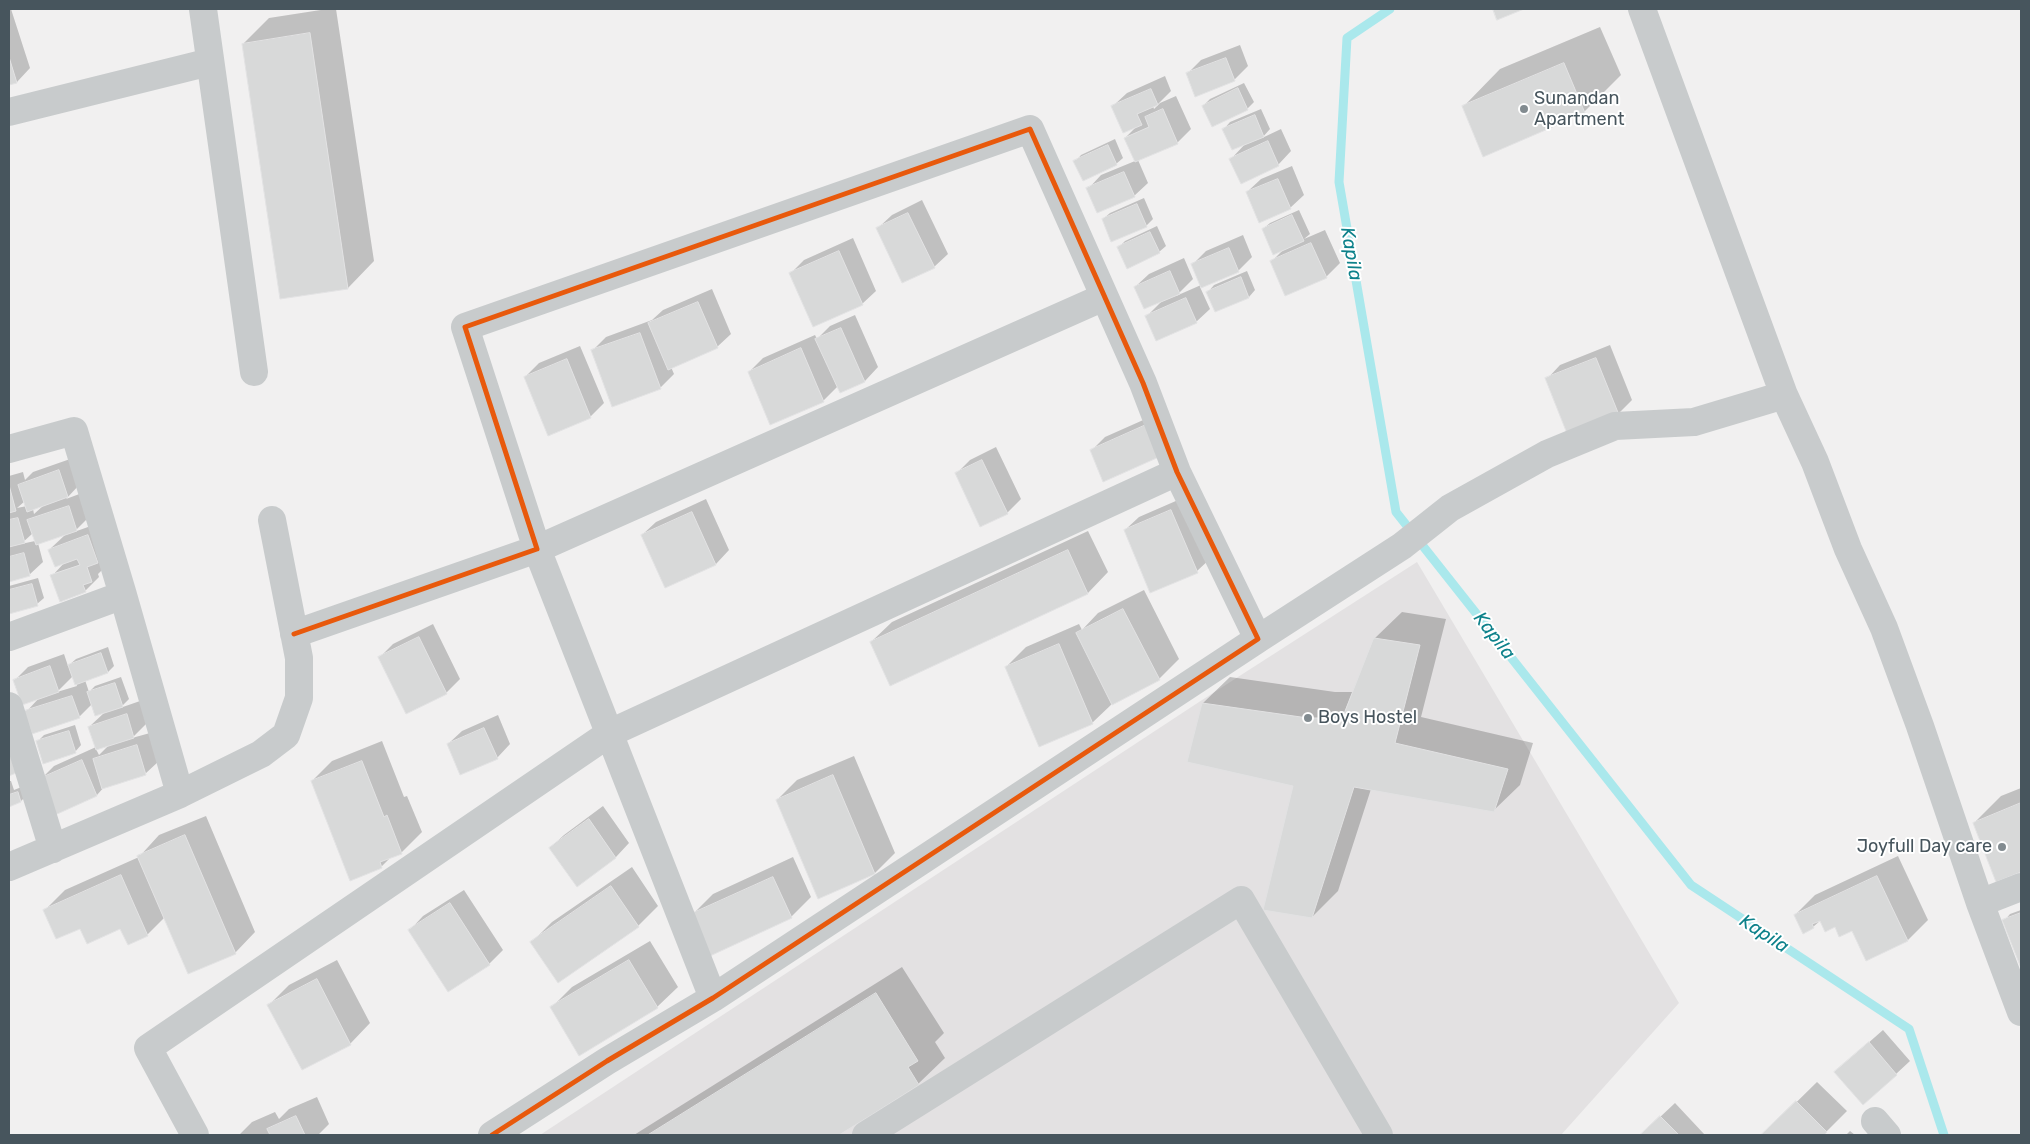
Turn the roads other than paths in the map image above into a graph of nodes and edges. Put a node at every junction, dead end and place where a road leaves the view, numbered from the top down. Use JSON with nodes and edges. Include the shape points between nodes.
{"nodes":[{"id":1,"x":203,"y":9,"type":"edge"},
{"id":2,"x":1642,"y":9,"type":"edge"},
{"id":3,"x":210,"y":62,"type":"junction"},
{"id":4,"x":9,"y":112,"type":"edge"},
{"id":5,"x":1104,"y":297,"type":"junction"},
{"id":6,"x":254,"y":372,"type":"dead end"},
{"id":7,"x":1784,"y":395,"type":"junction"},
{"id":8,"x":9,"y":449,"type":"edge"},
{"id":9,"x":1177,"y":472,"type":"junction"},
{"id":10,"x":272,"y":520,"type":"dead end"},
{"id":11,"x":537,"y":548,"type":"junction"},
{"id":12,"x":123,"y":595,"type":"junction"},
{"id":13,"x":294,"y":634,"type":"junction"},
{"id":14,"x":9,"y":637,"type":"edge"},
{"id":15,"x":1258,"y":639,"type":"junction"},
{"id":16,"x":9,"y":706,"type":"edge"},
{"id":17,"x":610,"y":733,"type":"junction"},
{"id":18,"x":180,"y":794,"type":"junction"},
{"id":19,"x":53,"y":849,"type":"junction"},
{"id":20,"x":9,"y":867,"type":"edge"},
{"id":21,"x":2021,"y":887,"type":"edge"},
{"id":22,"x":1980,"y":903,"type":"junction"},
{"id":23,"x":714,"y":998,"type":"junction"},
{"id":24,"x":2021,"y":1012,"type":"edge"},
{"id":25,"x":195,"y":1135,"type":"edge"},
{"id":26,"x":492,"y":1135,"type":"edge"},
{"id":27,"x":866,"y":1135,"type":"edge"},
{"id":28,"x":1380,"y":1135,"type":"edge"}],
"edges":[{"from":1,"to":3,"type":"street"},
{"from":2,"to":7,"type":"street"},
{"from":3,"to":4,"type":"street"},
{"from":3,"to":6,"type":"street"},
{"from":5,"to":9,"type":"street","via":[[1143,382]]},
{"from":5,"to":11,"type":"street"},
{"from":5,"to":11,"type":"street","via":[[1030,129],[465,327]]},
{"from":7,"to":15,"type":"street","via":[[1694,422],[1615,426],[1547,454],[1450,508],[1402,546]]},
{"from":7,"to":22,"type":"street","via":[[1884,628]]},
{"from":8,"to":12,"type":"street","via":[[74,431]]},
{"from":9,"to":15,"type":"street"},
{"from":9,"to":17,"type":"street"},
{"from":10,"to":13,"type":"street"},
{"from":11,"to":13,"type":"street"},
{"from":11,"to":17,"type":"street"},
{"from":12,"to":14,"type":"street"},
{"from":12,"to":18,"type":"street"},
{"from":13,"to":18,"type":"street","via":[[299,698],[286,735],[261,754]]},
{"from":15,"to":23,"type":"street"},
{"from":16,"to":19,"type":"street"},
{"from":17,"to":23,"type":"street"},
{"from":17,"to":25,"type":"street","via":[[148,1048]]},
{"from":18,"to":19,"type":"street"},
{"from":19,"to":20,"type":"street"},
{"from":21,"to":22,"type":"street"},
{"from":22,"to":24,"type":"street"},
{"from":23,"to":26,"type":"street","via":[[607,1061]]},
{"from":27,"to":28,"type":"street","via":[[1241,900]]}]}
